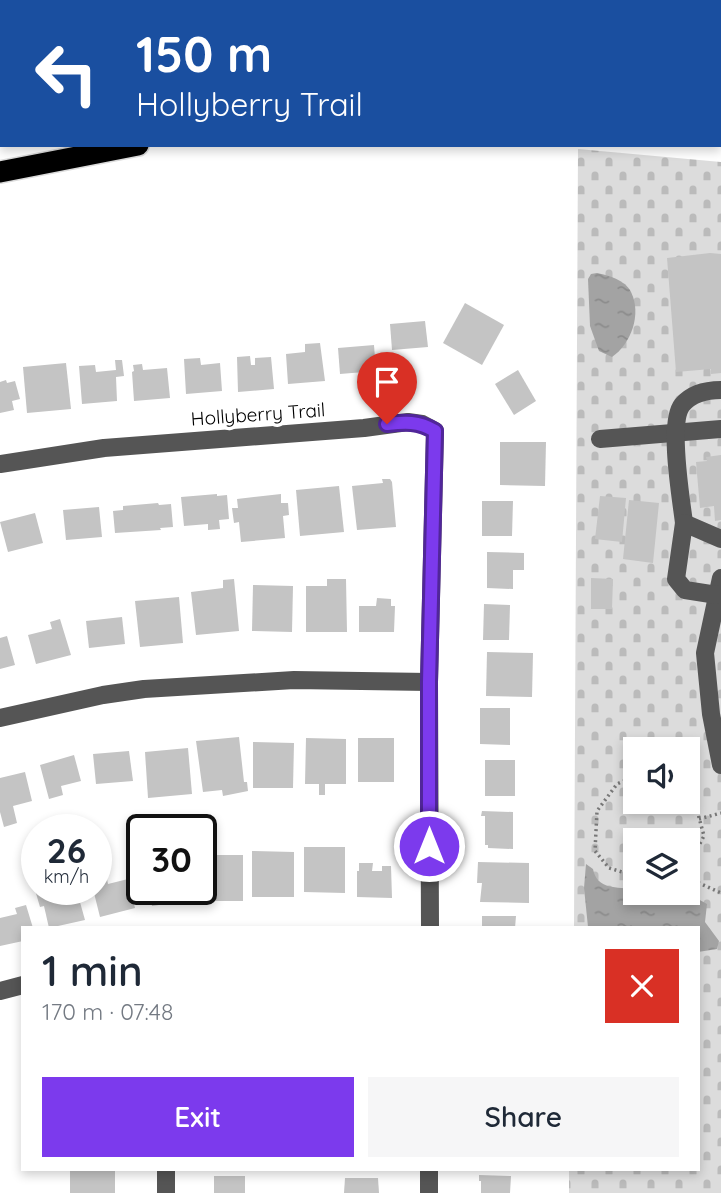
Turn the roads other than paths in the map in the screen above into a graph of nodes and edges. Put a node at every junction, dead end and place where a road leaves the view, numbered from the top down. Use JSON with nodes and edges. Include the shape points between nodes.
{"nodes":[{"id":1,"x":128,"y":147,"type":"edge"},
{"id":2,"x":0,"y":172,"type":"edge"},
{"id":3,"x":721,"y":390,"type":"edge"},
{"id":4,"x":721,"y":429,"type":"edge"},
{"id":5,"x":675,"y":433,"type":"junction"},
{"id":6,"x":600,"y":439,"type":"dead end"},
{"id":7,"x":0,"y":464,"type":"edge"},
{"id":8,"x":684,"y":523,"type":"junction"},
{"id":9,"x":721,"y":539,"type":"edge"},
{"id":10,"x":719,"y":586,"type":"edge"},
{"id":11,"x":429,"y":682,"type":"junction"},
{"id":12,"x":0,"y":718,"type":"edge"},
{"id":13,"x":721,"y":765,"type":"edge"},
{"id":14,"x":429,"y":926,"type":"edge"},
{"id":15,"x":21,"y":986,"type":"edge"},
{"id":16,"x":0,"y":991,"type":"edge"},
{"id":17,"x":166,"y":1171,"type":"edge"},
{"id":18,"x":429,"y":1171,"type":"edge"},
{"id":19,"x":166,"y":1193,"type":"edge"},
{"id":20,"x":429,"y":1193,"type":"edge"}],
"edges":[{"from":1,"to":2,"type":"highway"},
{"from":3,"to":5,"type":"street","via":[[693,395],[680,407]]},
{"from":4,"to":5,"type":"street"},
{"from":5,"to":6,"type":"street"},
{"from":5,"to":8,"type":"street"},
{"from":7,"to":11,"type":"street","name":"Hollyberry Trail","via":[[104,449],[422,424],[435,431],[436,446]]},
{"from":8,"to":9,"type":"street"},
{"from":8,"to":10,"type":"street","via":[[676,579],[685,590]]},
{"from":10,"to":13,"type":"street","via":[[705,653]]},
{"from":11,"to":12,"type":"street","via":[[294,680],[144,688]]},
{"from":11,"to":14,"type":"street","name":"Hollyberry Trail"},
{"from":15,"to":16,"type":"street"},
{"from":17,"to":19,"type":"street"},
{"from":18,"to":20,"type":"street"}]}
